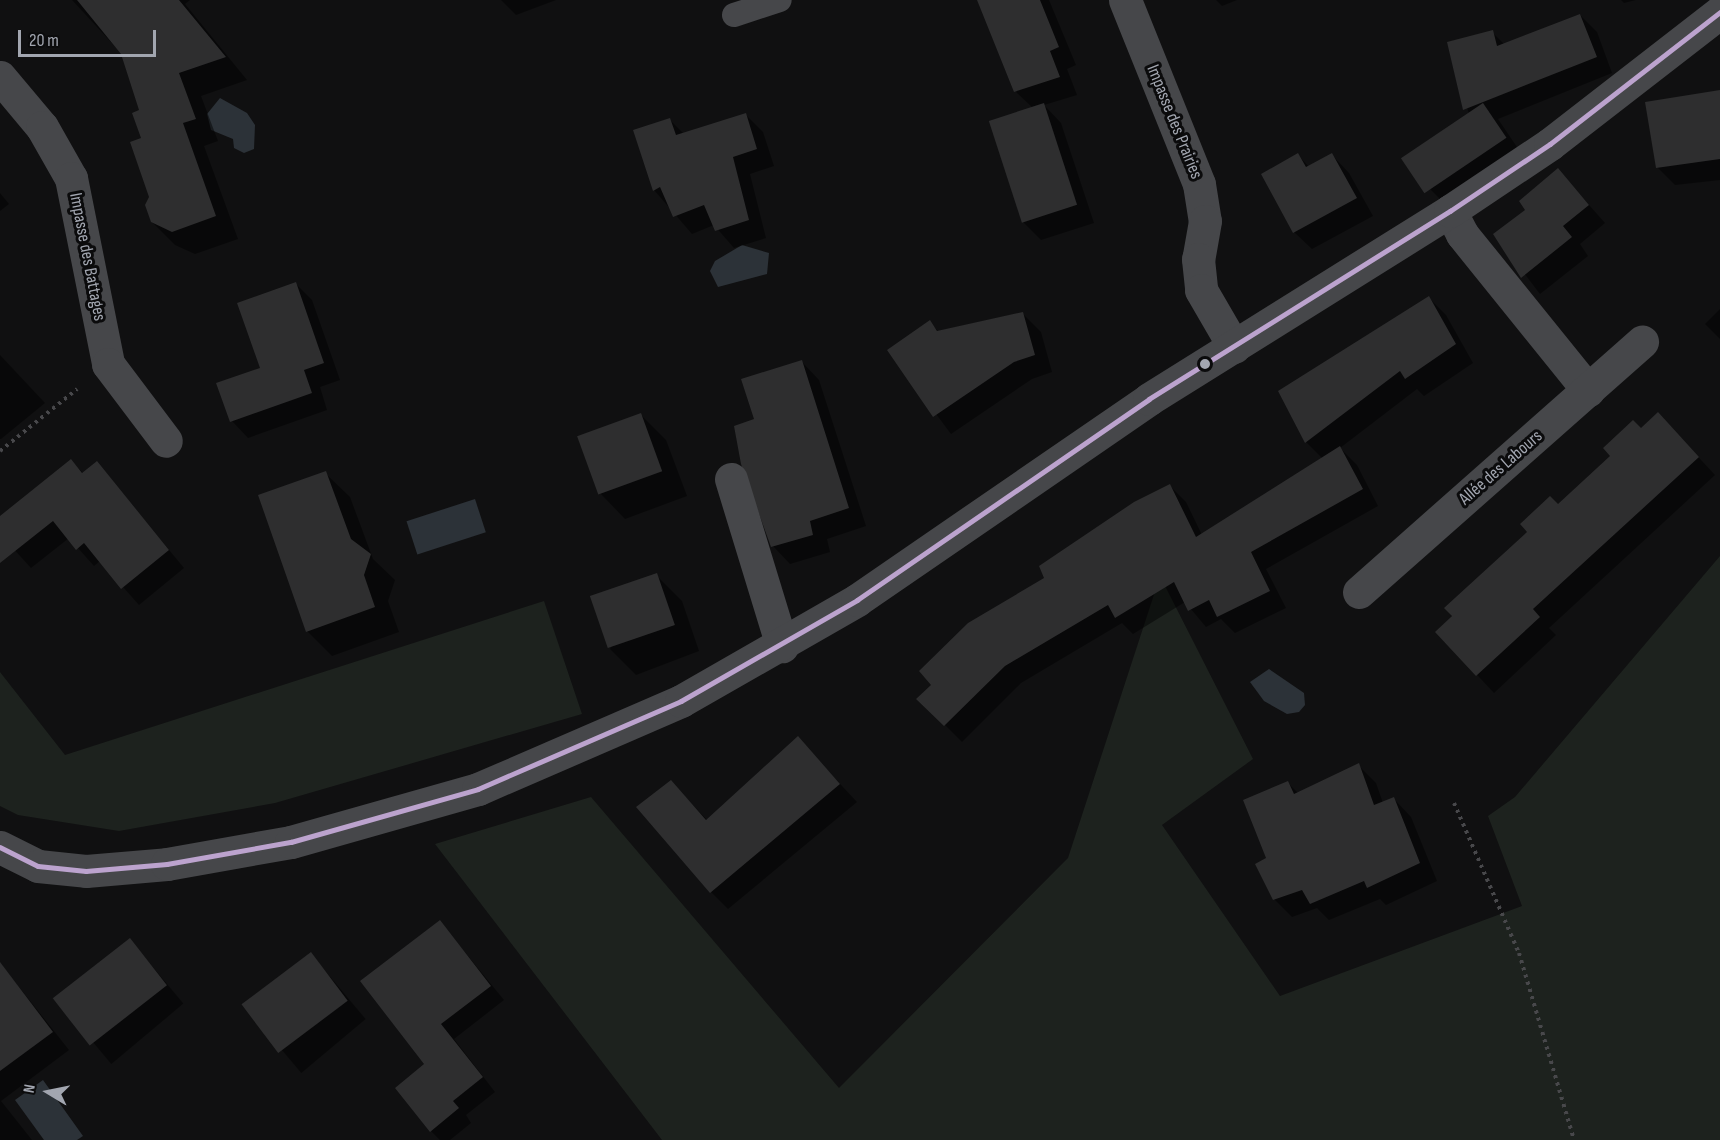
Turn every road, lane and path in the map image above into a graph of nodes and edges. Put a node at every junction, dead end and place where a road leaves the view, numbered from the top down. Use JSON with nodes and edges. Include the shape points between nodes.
{"nodes":[{"id":1,"x":780,"y":0,"type":"edge"},
{"id":2,"x":1125,"y":0,"type":"edge"},
{"id":3,"x":1720,"y":12,"type":"edge"},
{"id":4,"x":734,"y":15,"type":"dead end"},
{"id":5,"x":0,"y":77,"type":"edge"},
{"id":6,"x":1450,"y":211,"type":"junction"},
{"id":7,"x":1642,"y":342,"type":"dead end"},
{"id":8,"x":1234,"y":347,"type":"junction"},
{"id":9,"x":108,"y":364,"type":"junction"},
{"id":10,"x":1588,"y":390,"type":"junction"},
{"id":11,"x":166,"y":441,"type":"dead end"},
{"id":12,"x":0,"y":451,"type":"edge"},
{"id":13,"x":731,"y":479,"type":"dead end"},
{"id":14,"x":1359,"y":592,"type":"dead end"},
{"id":15,"x":782,"y":646,"type":"junction"},
{"id":16,"x":1454,"y":803,"type":"dead end"},
{"id":17,"x":0,"y":847,"type":"edge"},
{"id":18,"x":1574,"y":1140,"type":"edge"}],
"edges":[{"from":1,"to":4,"type":"lane"},
{"from":2,"to":8,"type":"street","name":"Impasse des Prairies","via":[[1199,184],[1205,221],[1198,259],[1201,290]]},
{"from":3,"to":6,"type":"street","via":[[1550,144]]},
{"from":5,"to":9,"type":"street","name":"Impasse des Battages","via":[[42,127],[71,177]]},
{"from":6,"to":8,"type":"street"},
{"from":6,"to":10,"type":"street","via":[[1462,234]]},
{"from":7,"to":10,"type":"street","name":"Allée des Labours"},
{"from":8,"to":15,"type":"street"},
{"from":9,"to":11,"type":"street","name":"Impasse des Battages"},
{"from":9,"to":12,"type":"path"},
{"from":10,"to":14,"type":"street","name":"Allée des Labours"},
{"from":13,"to":15,"type":"street"},
{"from":15,"to":17,"type":"street","via":[[592,743],[456,796],[232,854],[86,871],[38,866]]},
{"from":16,"to":18,"type":"path","via":[[1519,953]]}]}
